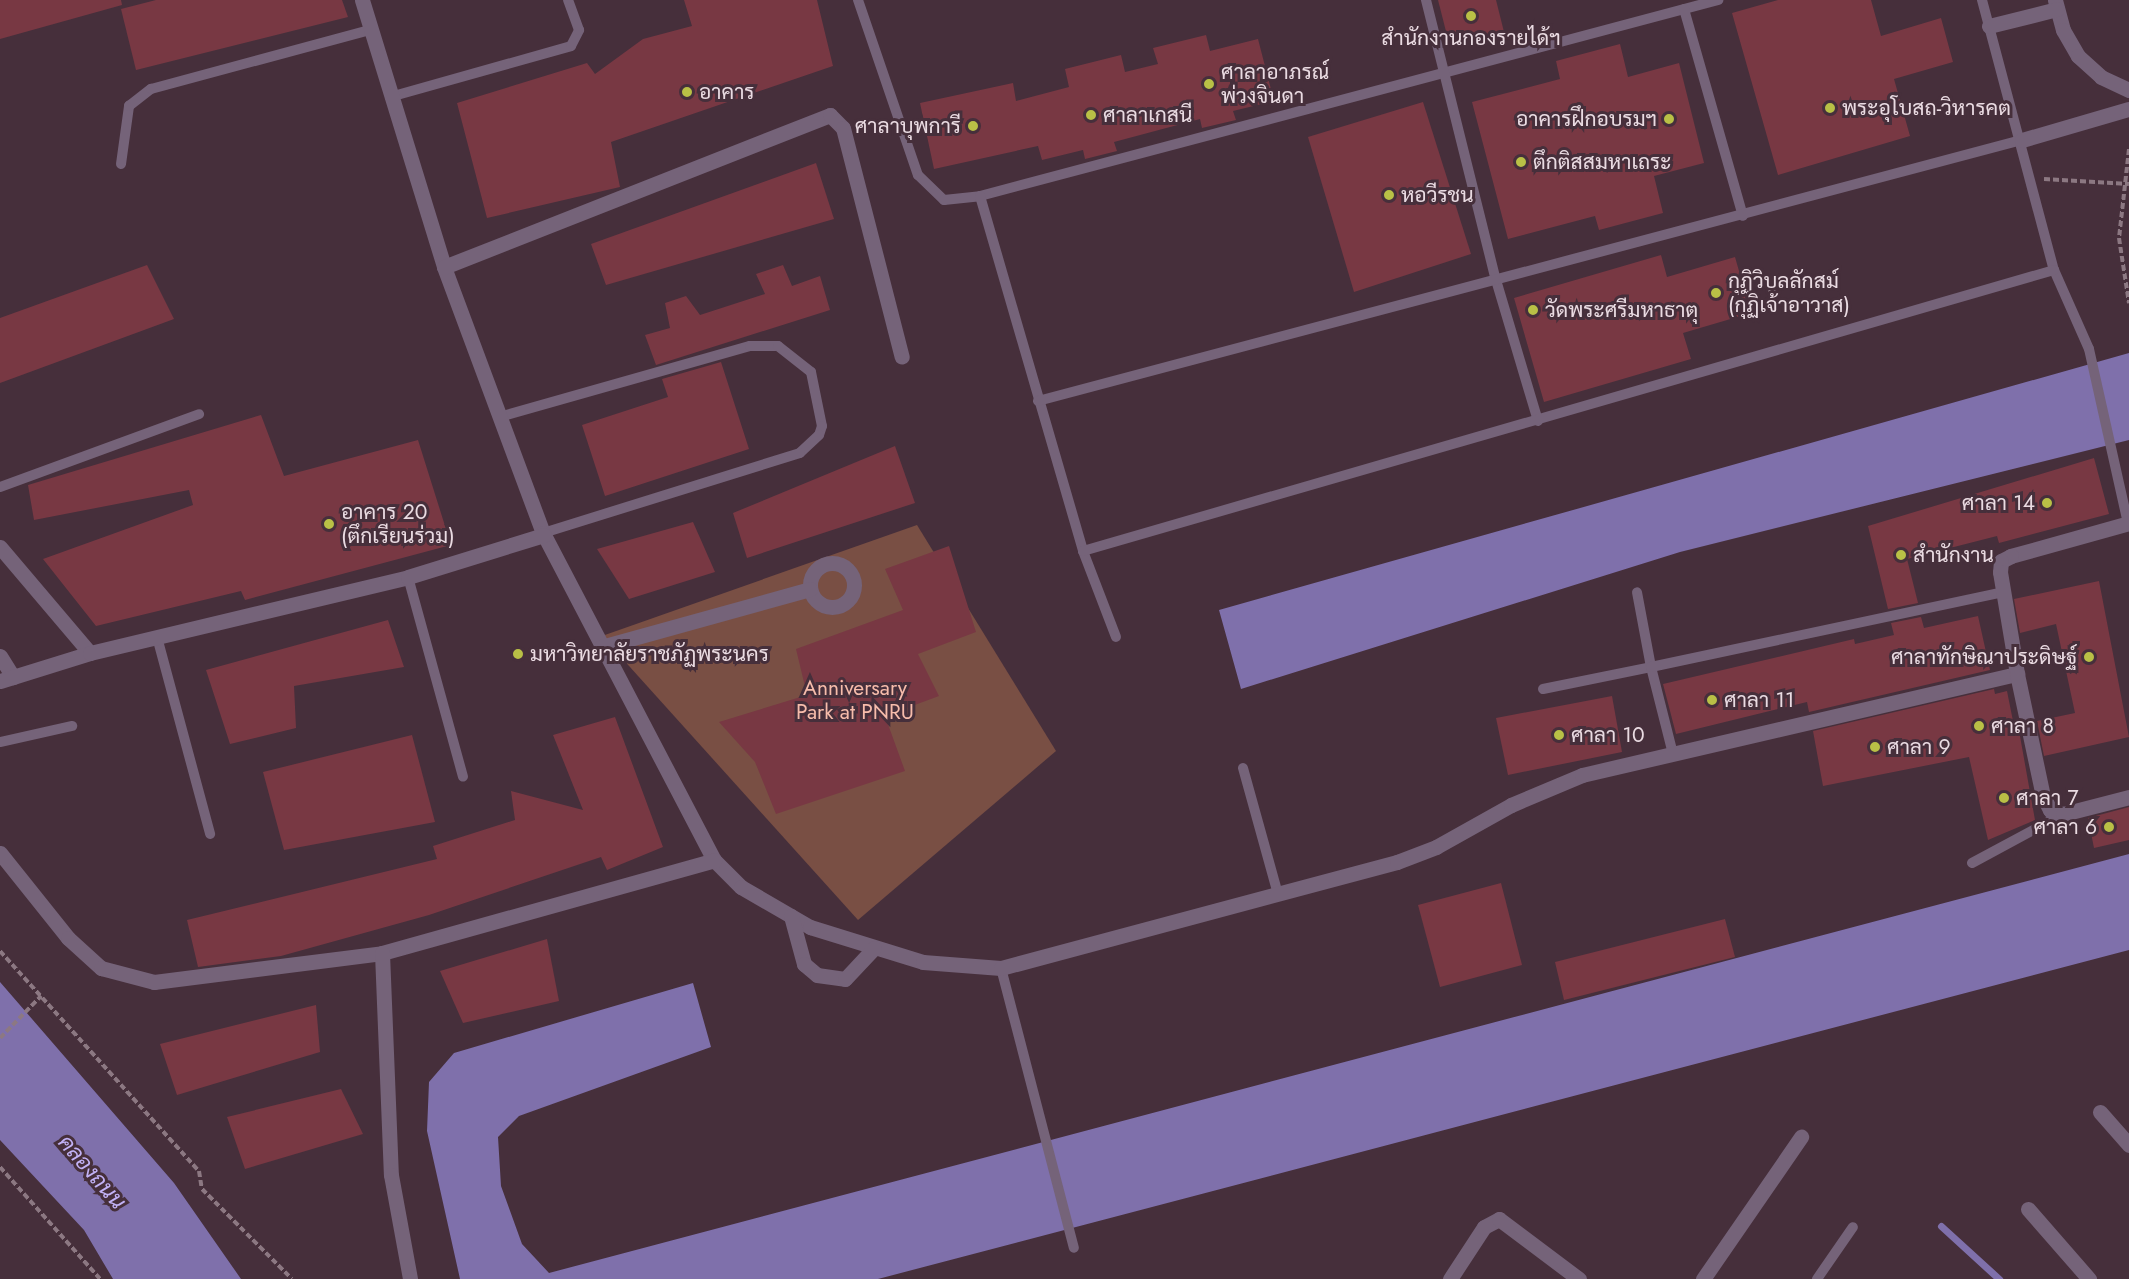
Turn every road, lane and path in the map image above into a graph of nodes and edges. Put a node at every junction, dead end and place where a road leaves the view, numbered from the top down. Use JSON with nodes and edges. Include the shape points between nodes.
{"nodes":[{"id":1,"x":362,"y":0,"type":"edge"},
{"id":2,"x":568,"y":0,"type":"edge"},
{"id":3,"x":858,"y":0,"type":"edge"},
{"id":4,"x":1426,"y":0,"type":"edge"},
{"id":5,"x":1718,"y":0,"type":"edge"},
{"id":6,"x":1982,"y":0,"type":"edge"},
{"id":7,"x":2056,"y":5,"type":"edge"},
{"id":8,"x":1684,"y":9,"type":"junction"},
{"id":9,"x":1989,"y":26,"type":"junction"},
{"id":10,"x":370,"y":30,"type":"junction"},
{"id":11,"x":1443,"y":76,"type":"junction"},
{"id":12,"x":2129,"y":90,"type":"edge"},
{"id":13,"x":390,"y":97,"type":"junction"},
{"id":14,"x":2129,"y":109,"type":"edge"},
{"id":15,"x":2022,"y":141,"type":"junction"},
{"id":16,"x":2129,"y":149,"type":"edge"},
{"id":17,"x":121,"y":164,"type":"dead end"},
{"id":18,"x":2032,"y":178,"type":"junction"},
{"id":19,"x":2126,"y":184,"type":"edge"},
{"id":20,"x":980,"y":196,"type":"junction"},
{"id":21,"x":1743,"y":216,"type":"junction"},
{"id":22,"x":444,"y":267,"type":"junction"},
{"id":23,"x":2054,"y":270,"type":"junction"},
{"id":24,"x":1496,"y":280,"type":"junction"},
{"id":25,"x":2129,"y":303,"type":"edge"},
{"id":26,"x":902,"y":357,"type":"dead end"},
{"id":27,"x":1038,"y":401,"type":"junction"},
{"id":28,"x":199,"y":414,"type":"dead end"},
{"id":29,"x":499,"y":417,"type":"junction"},
{"id":30,"x":1538,"y":421,"type":"junction"},
{"id":31,"x":0,"y":487,"type":"edge"},
{"id":32,"x":2129,"y":523,"type":"edge"},
{"id":33,"x":543,"y":534,"type":"junction"},
{"id":34,"x":0,"y":547,"type":"edge"},
{"id":35,"x":1083,"y":551,"type":"junction"},
{"id":36,"x":408,"y":577,"type":"junction"},
{"id":37,"x":810,"y":589,"type":"dead end"},
{"id":38,"x":1637,"y":592,"type":"dead end"},
{"id":39,"x":2004,"y":592,"type":"junction"},
{"id":40,"x":157,"y":637,"type":"junction"},
{"id":41,"x":1116,"y":637,"type":"dead end"},
{"id":42,"x":601,"y":647,"type":"junction"},
{"id":43,"x":90,"y":653,"type":"junction"},
{"id":44,"x":0,"y":656,"type":"edge"},
{"id":45,"x":1651,"y":667,"type":"junction"},
{"id":46,"x":2017,"y":674,"type":"junction"},
{"id":47,"x":7,"y":679,"type":"edge"},
{"id":48,"x":1543,"y":689,"type":"dead end"},
{"id":49,"x":72,"y":726,"type":"dead end"},
{"id":50,"x":0,"y":742,"type":"edge"},
{"id":51,"x":1673,"y":754,"type":"junction"},
{"id":52,"x":1243,"y":768,"type":"dead end"},
{"id":53,"x":463,"y":777,"type":"dead end"},
{"id":54,"x":2129,"y":797,"type":"edge"},
{"id":55,"x":2063,"y":814,"type":"junction"},
{"id":56,"x":210,"y":834,"type":"dead end"},
{"id":57,"x":0,"y":853,"type":"edge"},
{"id":58,"x":714,"y":860,"type":"junction"},
{"id":59,"x":1972,"y":863,"type":"dead end"},
{"id":60,"x":1278,"y":894,"type":"junction"},
{"id":61,"x":791,"y":916,"type":"junction"},
{"id":62,"x":874,"y":948,"type":"junction"},
{"id":63,"x":0,"y":951,"type":"edge"},
{"id":64,"x":382,"y":953,"type":"junction"},
{"id":65,"x":1001,"y":968,"type":"junction"},
{"id":66,"x":41,"y":996,"type":"junction"},
{"id":67,"x":0,"y":1038,"type":"edge"},
{"id":68,"x":2100,"y":1112,"type":"dead end"},
{"id":69,"x":1801,"y":1137,"type":"dead end"},
{"id":70,"x":2129,"y":1145,"type":"edge"},
{"id":71,"x":0,"y":1167,"type":"edge"},
{"id":72,"x":2028,"y":1209,"type":"dead end"},
{"id":73,"x":1853,"y":1227,"type":"dead end"},
{"id":74,"x":1074,"y":1248,"type":"dead end"},
{"id":75,"x":100,"y":1279,"type":"edge"},
{"id":76,"x":292,"y":1279,"type":"edge"},
{"id":77,"x":410,"y":1279,"type":"edge"},
{"id":78,"x":1450,"y":1279,"type":"edge"},
{"id":79,"x":1579,"y":1279,"type":"edge"},
{"id":80,"x":1703,"y":1279,"type":"edge"},
{"id":81,"x":1817,"y":1279,"type":"edge"},
{"id":82,"x":2089,"y":1279,"type":"edge"}],
"edges":[{"from":1,"to":10,"type":"street"},
{"from":2,"to":13,"type":"lane","via":[[579,30],[571,46]]},
{"from":3,"to":20,"type":"lane","via":[[918,175],[944,200]]},
{"from":4,"to":11,"type":"lane"},
{"from":5,"to":8,"type":"lane"},
{"from":6,"to":9,"type":"lane"},
{"from":7,"to":9,"type":"street"},
{"from":7,"to":12,"type":"street","via":[[2078,56],[2101,76]]},
{"from":8,"to":11,"type":"lane"},
{"from":8,"to":21,"type":"lane"},
{"from":9,"to":15,"type":"lane"},
{"from":10,"to":13,"type":"street"},
{"from":10,"to":17,"type":"lane","via":[[151,88],[129,106]]},
{"from":11,"to":20,"type":"lane"},
{"from":11,"to":24,"type":"lane"},
{"from":13,"to":22,"type":"street"},
{"from":14,"to":15,"type":"street"},
{"from":15,"to":18,"type":"lane"},
{"from":15,"to":21,"type":"lane"},
{"from":16,"to":19,"type":"path"},
{"from":18,"to":19,"type":"path"},
{"from":18,"to":23,"type":"lane"},
{"from":19,"to":25,"type":"path","via":[[2119,238]]},
{"from":20,"to":27,"type":"lane"},
{"from":21,"to":24,"type":"lane"},
{"from":22,"to":26,"type":"street","via":[[830,115],[843,128]]},
{"from":22,"to":29,"type":"street"},
{"from":23,"to":30,"type":"lane"},
{"from":23,"to":32,"type":"lane","via":[[2089,349]]},
{"from":24,"to":27,"type":"lane"},
{"from":24,"to":30,"type":"lane"},
{"from":27,"to":35,"type":"lane"},
{"from":28,"to":31,"type":"lane"},
{"from":29,"to":33,"type":"street"},
{"from":29,"to":33,"type":"lane","via":[[750,346],[778,346],[811,372],[822,426],[819,435],[800,453]]},
{"from":30,"to":35,"type":"lane"},
{"from":32,"to":39,"type":"street","via":[[2001,561]]},
{"from":33,"to":36,"type":"street"},
{"from":33,"to":42,"type":"street"},
{"from":34,"to":43,"type":"street"},
{"from":35,"to":41,"type":"lane"},
{"from":36,"to":40,"type":"street"},
{"from":36,"to":53,"type":"lane"},
{"from":37,"to":42,"type":"street"},
{"from":38,"to":45,"type":"lane"},
{"from":39,"to":45,"type":"lane"},
{"from":39,"to":46,"type":"street"},
{"from":40,"to":43,"type":"street"},
{"from":40,"to":56,"type":"lane"},
{"from":42,"to":58,"type":"street"},
{"from":43,"to":47,"type":"street"},
{"from":44,"to":47,"type":"street"},
{"from":45,"to":48,"type":"lane"},
{"from":45,"to":51,"type":"lane"},
{"from":46,"to":51,"type":"street"},
{"from":46,"to":55,"type":"street","via":[[2043,796],[2050,810]]},
{"from":49,"to":50,"type":"lane"},
{"from":51,"to":60,"type":"street","via":[[1582,775],[1511,805],[1436,847]]},
{"from":52,"to":60,"type":"lane"},
{"from":54,"to":55,"type":"street"},
{"from":55,"to":59,"type":"lane"},
{"from":57,"to":64,"type":"street","via":[[68,938],[100,969],[154,982],[198,980]]},
{"from":58,"to":61,"type":"street","via":[[741,887]]},
{"from":58,"to":64,"type":"street"},
{"from":60,"to":65,"type":"street"},
{"from":61,"to":62,"type":"street"},
{"from":61,"to":62,"type":"street","via":[[804,964],[818,975],[845,979]]},
{"from":62,"to":65,"type":"street","via":[[923,962]]},
{"from":63,"to":66,"type":"path"},
{"from":64,"to":77,"type":"street","via":[[391,1175]]},
{"from":65,"to":74,"type":"lane","via":[[1041,1108]]},
{"from":66,"to":67,"type":"path"},
{"from":66,"to":76,"type":"path","via":[[199,1171],[202,1189]]},
{"from":68,"to":70,"type":"street"},
{"from":69,"to":80,"type":"street"},
{"from":71,"to":75,"type":"path"},
{"from":72,"to":82,"type":"street"},
{"from":73,"to":81,"type":"lane"},
{"from":78,"to":79,"type":"street","via":[[1484,1227],[1499,1220]]}]}
